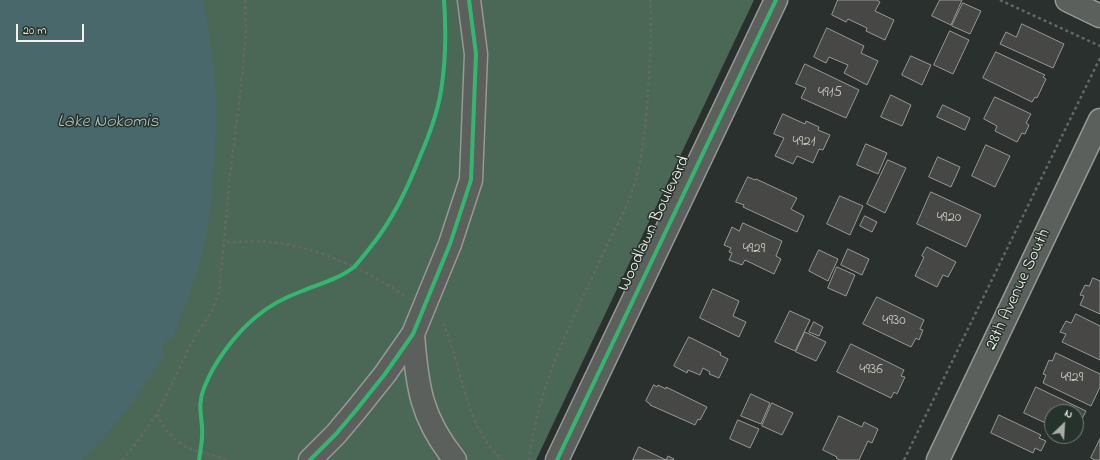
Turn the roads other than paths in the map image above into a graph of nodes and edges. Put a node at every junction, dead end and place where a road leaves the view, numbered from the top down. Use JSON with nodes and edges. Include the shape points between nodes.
{"nodes":[{"id":1,"x":469,"y":0,"type":"edge"},
{"id":2,"x":776,"y":0,"type":"edge"},
{"id":3,"x":1067,"y":0,"type":"edge"},
{"id":4,"x":1100,"y":16,"type":"edge"},
{"id":5,"x":1100,"y":120,"type":"edge"},
{"id":6,"x":413,"y":334,"type":"junction"},
{"id":7,"x":310,"y":460,"type":"edge"},
{"id":8,"x":454,"y":460,"type":"edge"},
{"id":9,"x":557,"y":460,"type":"edge"},
{"id":10,"x":938,"y":460,"type":"edge"}],
"edges":[{"from":1,"to":6,"type":"street","via":[[476,54],[470,180],[450,244]]},
{"from":2,"to":9,"type":"street","name":"Woodlawn Boulevard"},
{"from":3,"to":4,"type":"street"},
{"from":5,"to":10,"type":"street","name":"28th Avenue South"},
{"from":6,"to":7,"type":"street","via":[[386,374],[336,434]]},
{"from":6,"to":8,"type":"street","via":[[419,390],[424,407],[432,427]]}]}
